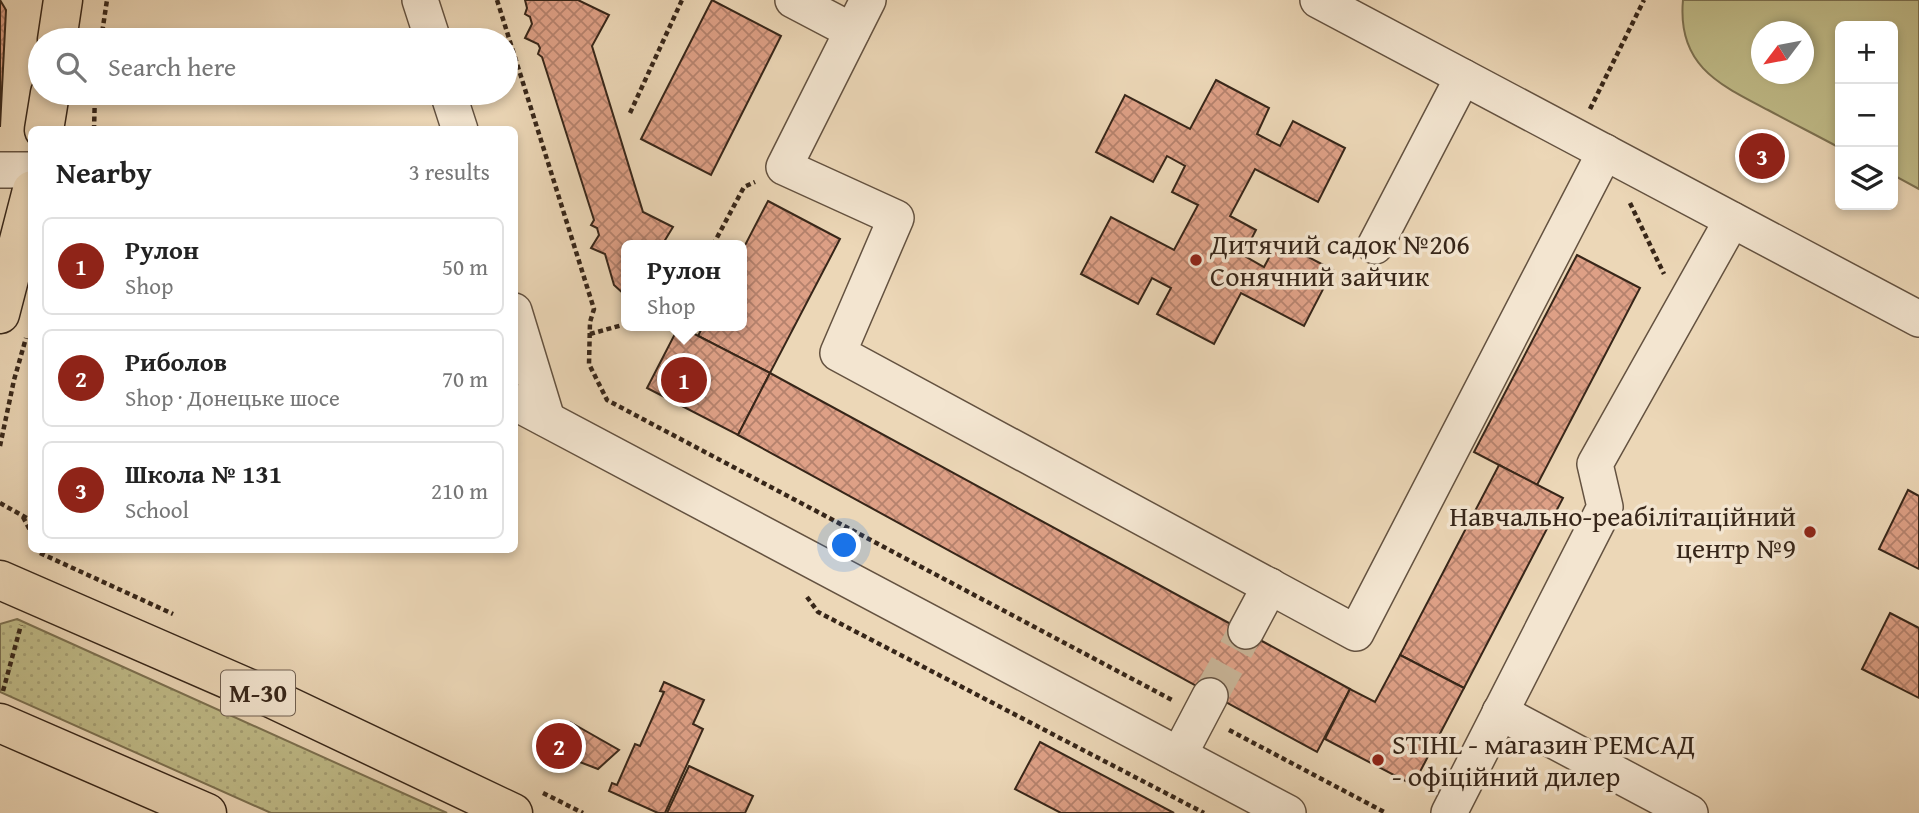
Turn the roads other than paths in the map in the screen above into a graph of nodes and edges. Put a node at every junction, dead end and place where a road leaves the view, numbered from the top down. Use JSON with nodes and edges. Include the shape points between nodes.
{"nodes":[{"id":1,"x":63,"y":0,"type":"edge"},
{"id":2,"x":420,"y":0,"type":"edge"},
{"id":3,"x":793,"y":0,"type":"edge"},
{"id":4,"x":868,"y":0,"type":"edge"},
{"id":5,"x":1318,"y":0,"type":"edge"},
{"id":6,"x":59,"y":28,"type":"edge"},
{"id":7,"x":429,"y":28,"type":"edge"},
{"id":8,"x":852,"y":31,"type":"junction"},
{"id":9,"x":1463,"y":77,"type":"junction"},
{"id":10,"x":48,"y":105,"type":"edge"},
{"id":11,"x":453,"y":105,"type":"edge"},
{"id":12,"x":45,"y":126,"type":"edge"},
{"id":13,"x":459,"y":126,"type":"edge"},
{"id":14,"x":1605,"y":152,"type":"junction"},
{"id":15,"x":0,"y":170,"type":"edge"},
{"id":16,"x":28,"y":170,"type":"edge"},
{"id":17,"x":28,"y":220,"type":"edge"},
{"id":18,"x":1732,"y":220,"type":"junction"},
{"id":19,"x":1375,"y":246,"type":"dead end"},
{"id":20,"x":1919,"y":319,"type":"edge"},
{"id":21,"x":14,"y":323,"type":"edge"},
{"id":22,"x":518,"y":324,"type":"edge"},
{"id":23,"x":518,"y":404,"type":"edge"},
{"id":24,"x":547,"y":419,"type":"junction"},
{"id":25,"x":0,"y":580,"type":"edge"},
{"id":26,"x":1270,"y":586,"type":"junction"},
{"id":27,"x":1246,"y":631,"type":"tunnel mouth"},
{"id":28,"x":1205,"y":706,"type":"tunnel mouth"},
{"id":29,"x":1500,"y":712,"type":"junction"},
{"id":30,"x":0,"y":723,"type":"edge"},
{"id":31,"x":1179,"y":755,"type":"junction"},
{"id":32,"x":207,"y":813,"type":"edge"},
{"id":33,"x":513,"y":813,"type":"edge"},
{"id":34,"x":1289,"y":813,"type":"edge"},
{"id":35,"x":1449,"y":813,"type":"edge"},
{"id":36,"x":1690,"y":813,"type":"edge"}],
"edges":[{"from":1,"to":6,"type":"main road"},
{"from":2,"to":7,"type":"street"},
{"from":3,"to":8,"type":"street"},
{"from":4,"to":8,"type":"street"},
{"from":5,"to":9,"type":"street"},
{"from":8,"to":26,"type":"street","via":[[784,167],[895,218],[838,353]]},
{"from":9,"to":14,"type":"street"},
{"from":9,"to":19,"type":"street"},
{"from":10,"to":12,"type":"main road"},
{"from":11,"to":13,"type":"street"},
{"from":14,"to":18,"type":"street"},
{"from":14,"to":26,"type":"street","via":[[1356,633]]},
{"from":15,"to":16,"type":"street"},
{"from":17,"to":21,"type":"main road"},
{"from":18,"to":20,"type":"street"},
{"from":18,"to":29,"type":"street","via":[[1595,464],[1605,507]]},
{"from":22,"to":24,"type":"street"},
{"from":23,"to":24,"type":"street"},
{"from":24,"to":31,"type":"street"},
{"from":25,"to":33,"type":"main road","number":"М-30","via":[[273,699]]},
{"from":26,"to":27,"type":"street"},
{"from":28,"to":31,"type":"street"},
{"from":29,"to":35,"type":"street"},
{"from":29,"to":36,"type":"street"},
{"from":30,"to":32,"type":"main road"},
{"from":31,"to":34,"type":"street"}]}
